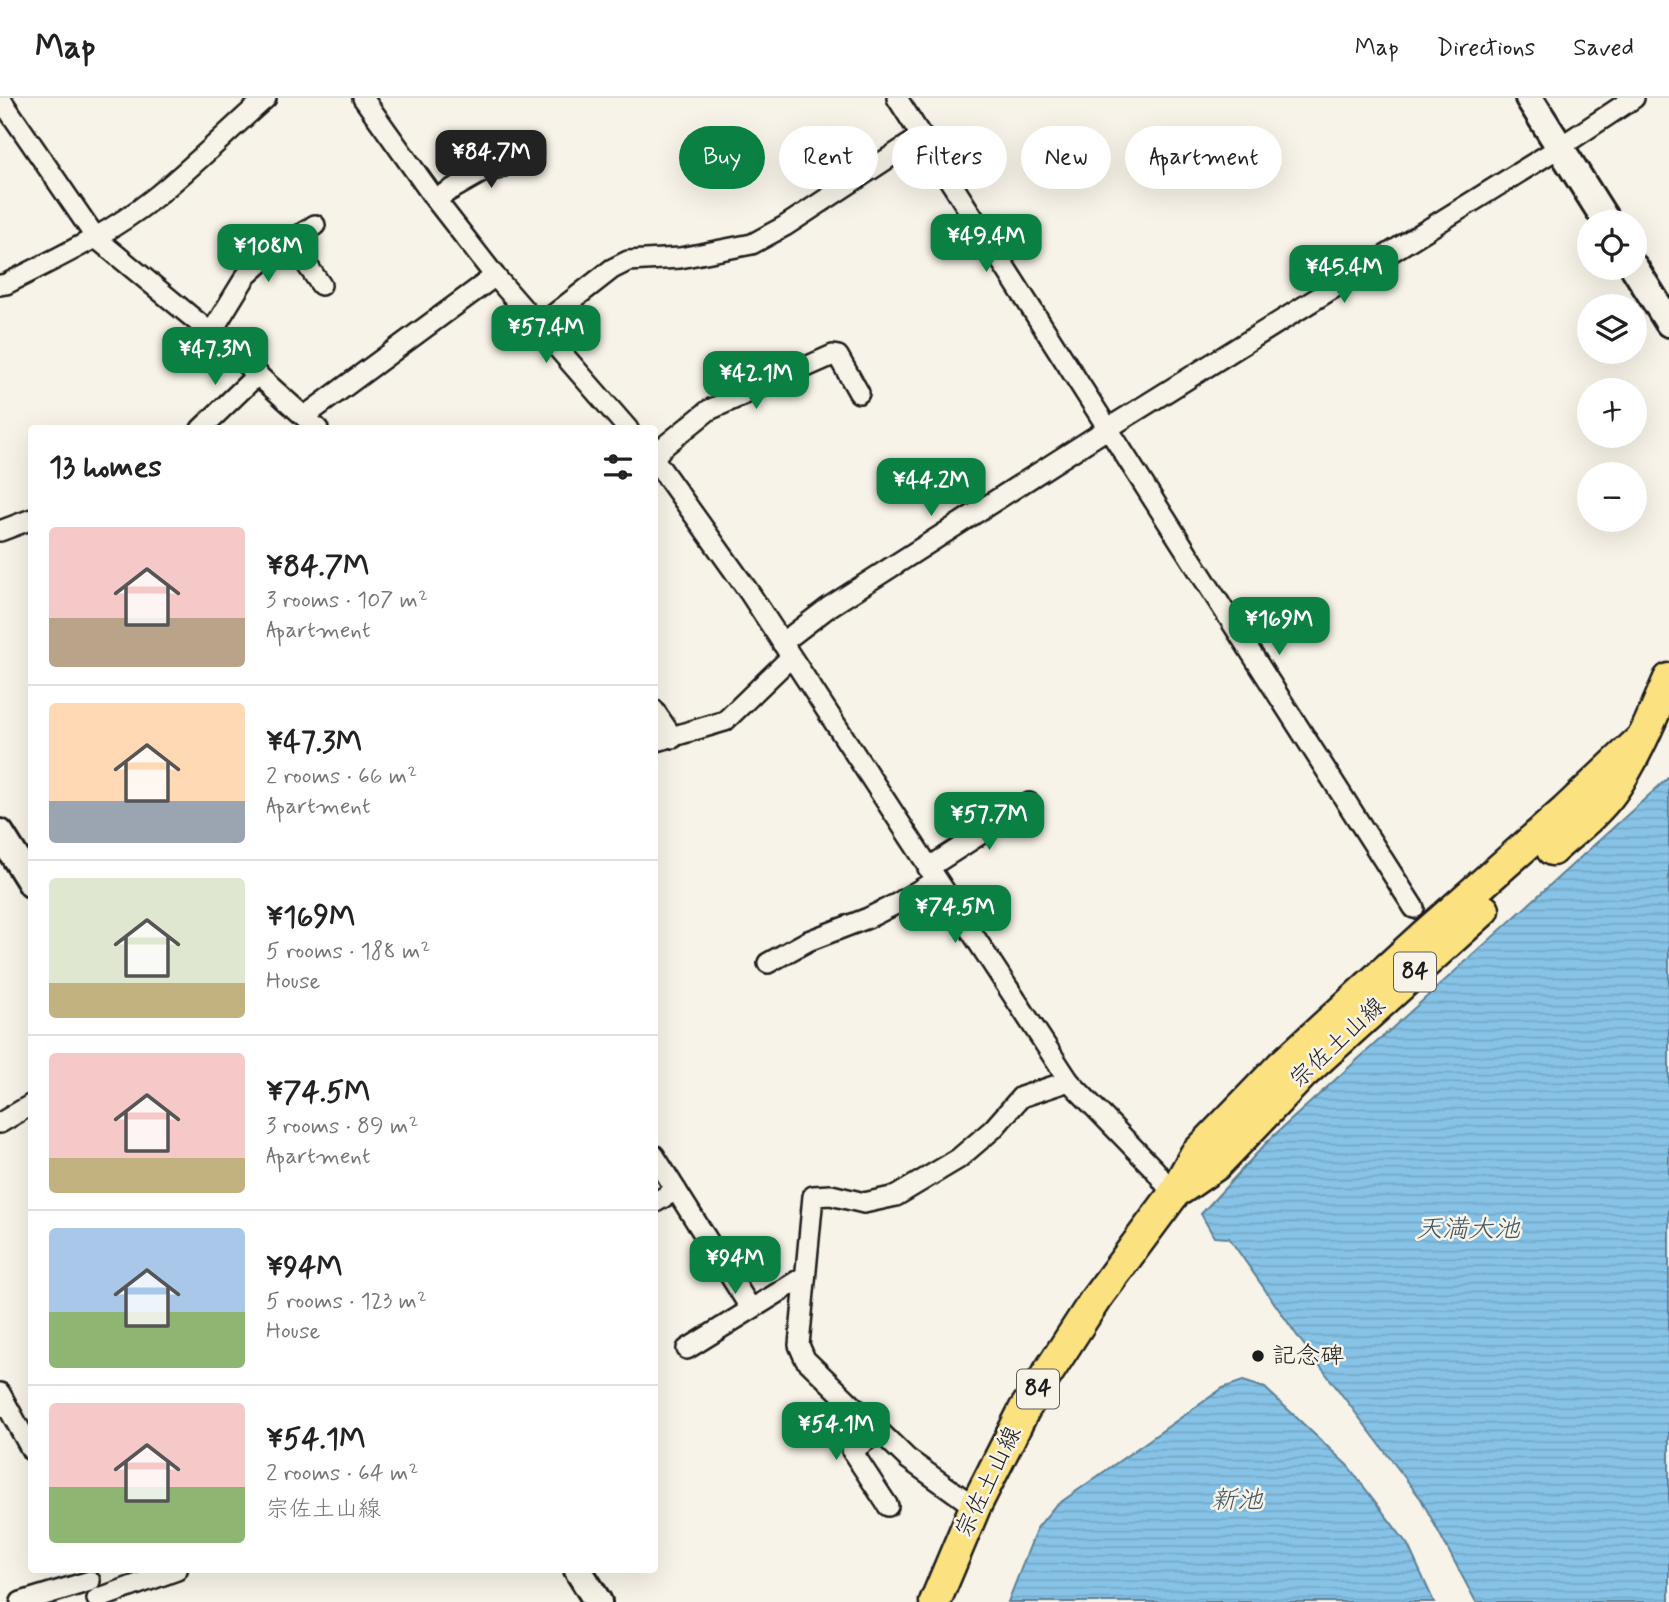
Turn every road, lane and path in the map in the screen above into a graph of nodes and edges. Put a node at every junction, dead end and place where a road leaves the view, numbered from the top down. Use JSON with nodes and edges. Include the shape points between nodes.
{"nodes":[{"id":1,"x":0,"y":98,"type":"edge"},
{"id":2,"x":266,"y":98,"type":"edge"},
{"id":3,"x":363,"y":98,"type":"edge"},
{"id":4,"x":897,"y":98,"type":"edge"},
{"id":5,"x":1529,"y":98,"type":"edge"},
{"id":6,"x":1634,"y":98,"type":"edge"},
{"id":7,"x":915,"y":126,"type":"edge"},
{"id":8,"x":1560,"y":147,"type":"junction"},
{"id":9,"x":532,"y":153,"type":"dead end"},
{"id":10,"x":892,"y":156,"type":"edge"},
{"id":11,"x":955,"y":189,"type":"edge"},
{"id":12,"x":435,"y":199,"type":"junction"},
{"id":13,"x":1599,"y":210,"type":"edge"},
{"id":14,"x":315,"y":225,"type":"dead end"},
{"id":15,"x":96,"y":238,"type":"junction"},
{"id":16,"x":291,"y":242,"type":"junction"},
{"id":17,"x":495,"y":276,"type":"junction"},
{"id":18,"x":1642,"y":280,"type":"edge"},
{"id":19,"x":321,"y":285,"type":"dead end"},
{"id":20,"x":2,"y":286,"type":"edge"},
{"id":21,"x":1669,"y":323,"type":"edge"},
{"id":22,"x":539,"y":326,"type":"junction"},
{"id":23,"x":211,"y":333,"type":"junction"},
{"id":24,"x":258,"y":374,"type":"junction"},
{"id":25,"x":859,"y":393,"type":"dead end"},
{"id":26,"x":312,"y":422,"type":"edge"},
{"id":27,"x":205,"y":425,"type":"edge"},
{"id":28,"x":625,"y":425,"type":"edge"},
{"id":29,"x":1107,"y":429,"type":"junction"},
{"id":30,"x":658,"y":454,"type":"edge"},
{"id":31,"x":658,"y":465,"type":"edge"},
{"id":32,"x":28,"y":520,"type":"edge"},
{"id":33,"x":0,"y":531,"type":"edge"},
{"id":34,"x":786,"y":651,"type":"junction"},
{"id":35,"x":1669,"y":679,"type":"edge"},
{"id":36,"x":658,"y":722,"type":"edge"},
{"id":37,"x":664,"y":740,"type":"edge"},
{"id":38,"x":1029,"y":803,"type":"dead end"},
{"id":39,"x":0,"y":834,"type":"edge"},
{"id":40,"x":932,"y":874,"type":"junction"},
{"id":41,"x":28,"y":878,"type":"edge"},
{"id":42,"x":1415,"y":908,"type":"dead end"},
{"id":43,"x":768,"y":963,"type":"dead end"},
{"id":44,"x":1069,"y":1081,"type":"junction"},
{"id":45,"x":28,"y":1106,"type":"edge"},
{"id":46,"x":0,"y":1123,"type":"edge"},
{"id":47,"x":658,"y":1161,"type":"edge"},
{"id":48,"x":676,"y":1190,"type":"junction"},
{"id":49,"x":1173,"y":1195,"type":"junction"},
{"id":50,"x":658,"y":1201,"type":"edge"},
{"id":51,"x":805,"y":1276,"type":"junction"},
{"id":52,"x":751,"y":1309,"type":"junction"},
{"id":53,"x":687,"y":1349,"type":"dead end"},
{"id":54,"x":0,"y":1393,"type":"edge"},
{"id":55,"x":26,"y":1428,"type":"edge"},
{"id":56,"x":879,"y":1431,"type":"junction"},
{"id":57,"x":888,"y":1506,"type":"dead end"},
{"id":58,"x":975,"y":1507,"type":"junction"},
{"id":59,"x":163,"y":1573,"type":"edge"},
{"id":60,"x":580,"y":1573,"type":"edge"},
{"id":61,"x":93,"y":1588,"type":"edge"},
{"id":62,"x":21,"y":1602,"type":"edge"},
{"id":63,"x":598,"y":1602,"type":"edge"},
{"id":64,"x":935,"y":1602,"type":"edge"}],
"edges":[{"from":1,"to":15,"type":"street"},
{"from":2,"to":15,"type":"street","via":[[154,198]]},
{"from":3,"to":12,"type":"street"},
{"from":4,"to":7,"type":"street"},
{"from":5,"to":8,"type":"main road"},
{"from":6,"to":8,"type":"street"},
{"from":8,"to":13,"type":"main road"},
{"from":8,"to":29,"type":"street"},
{"from":9,"to":12,"type":"street","via":[[484,171]]},
{"from":10,"to":22,"type":"street","via":[[752,244],[680,258],[628,261]]},
{"from":11,"to":29,"type":"street"},
{"from":12,"to":17,"type":"street"},
{"from":14,"to":16,"type":"street"},
{"from":15,"to":20,"type":"street"},
{"from":15,"to":23,"type":"street"},
{"from":16,"to":19,"type":"street"},
{"from":16,"to":23,"type":"street","via":[[246,276]]},
{"from":17,"to":22,"type":"street"},
{"from":17,"to":26,"type":"street"},
{"from":18,"to":21,"type":"main road"},
{"from":22,"to":28,"type":"street"},
{"from":23,"to":24,"type":"street"},
{"from":24,"to":26,"type":"street"},
{"from":24,"to":27,"type":"street"},
{"from":25,"to":30,"type":"street","via":[[834,355],[709,410]]},
{"from":29,"to":34,"type":"street","via":[[829,607]]},
{"from":29,"to":42,"type":"street"},
{"from":31,"to":34,"type":"street"},
{"from":32,"to":33,"type":"street"},
{"from":34,"to":37,"type":"street","via":[[725,721]]},
{"from":34,"to":40,"type":"street"},
{"from":35,"to":49,"type":"main road","name":"宗佐土山線","number":"84","via":[[1642,738],[1282,1065],[1195,1155]]},
{"from":36,"to":37,"type":"street"},
{"from":38,"to":40,"type":"street"},
{"from":39,"to":41,"type":"main road"},
{"from":40,"to":43,"type":"street","via":[[898,903]]},
{"from":40,"to":44,"type":"street"},
{"from":44,"to":49,"type":"street"},
{"from":44,"to":51,"type":"street","via":[[1021,1097],[958,1159],[896,1196],[864,1203],[813,1196]]},
{"from":45,"to":46,"type":"street"},
{"from":47,"to":48,"type":"street"},
{"from":48,"to":50,"type":"street"},
{"from":48,"to":52,"type":"street"},
{"from":49,"to":58,"type":"main road","name":"宗佐土山線","number":"84","via":[[1095,1300],[1024,1410]]},
{"from":51,"to":52,"type":"street"},
{"from":51,"to":56,"type":"street","via":[[799,1345],[805,1359]]},
{"from":52,"to":53,"type":"street"},
{"from":54,"to":55,"type":"street"},
{"from":56,"to":57,"type":"street","via":[[852,1451]]},
{"from":56,"to":58,"type":"street","via":[[908,1459]]},
{"from":58,"to":64,"type":"main road","name":"宗佐土山線","number":"84"},
{"from":59,"to":61,"type":"street"},
{"from":60,"to":63,"type":"main road"},
{"from":61,"to":62,"type":"street"}]}
